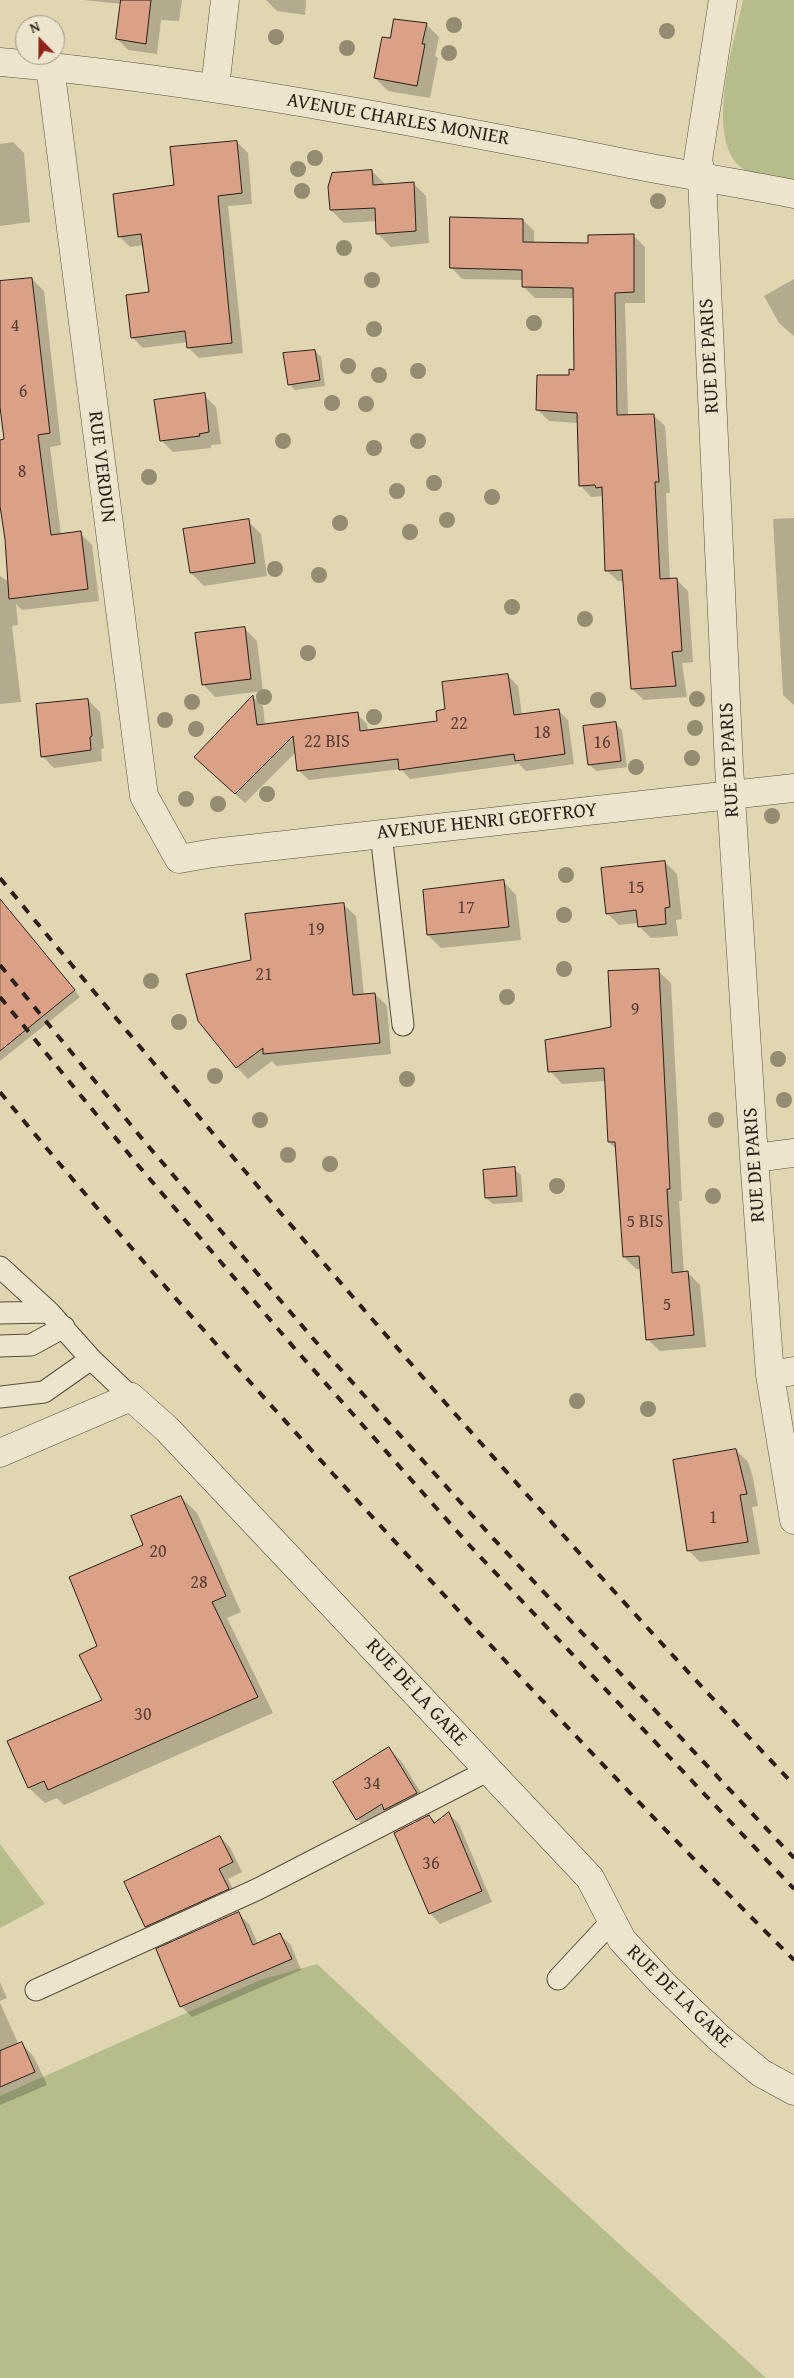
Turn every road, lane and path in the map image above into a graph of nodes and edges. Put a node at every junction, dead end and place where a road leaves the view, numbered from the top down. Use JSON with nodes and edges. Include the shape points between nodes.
{"nodes":[{"id":1,"x":225,"y":0,"type":"edge"},
{"id":2,"x":722,"y":0,"type":"edge"},
{"id":3,"x":0,"y":62,"type":"edge"},
{"id":4,"x":50,"y":66,"type":"junction"},
{"id":5,"x":215,"y":88,"type":"junction"},
{"id":6,"x":702,"y":178,"type":"junction"},
{"id":7,"x":794,"y":194,"type":"edge"},
{"id":8,"x":794,"y":788,"type":"edge"},
{"id":9,"x":732,"y":795,"type":"junction"},
{"id":10,"x":381,"y":834,"type":"junction"},
{"id":11,"x":180,"y":859,"type":"joint"},
{"id":12,"x":403,"y":1025,"type":"dead end"},
{"id":13,"x":794,"y":1153,"type":"edge"},
{"id":14,"x":754,"y":1158,"type":"junction"},
{"id":15,"x":0,"y":1267,"type":"edge"},
{"id":16,"x":49,"y":1312,"type":"junction"},
{"id":17,"x":0,"y":1313,"type":"edge"},
{"id":18,"x":64,"y":1328,"type":"junction"},
{"id":19,"x":0,"y":1346,"type":"edge"},
{"id":20,"x":91,"y":1359,"type":"junction"},
{"id":21,"x":782,"y":1373,"type":"edge"},
{"id":22,"x":131,"y":1396,"type":"junction"},
{"id":23,"x":0,"y":1397,"type":"edge"},
{"id":24,"x":0,"y":1453,"type":"edge"},
{"id":25,"x":794,"y":1520,"type":"edge"},
{"id":26,"x":489,"y":1770,"type":"junction"},
{"id":27,"x":611,"y":1922,"type":"junction"},
{"id":28,"x":558,"y":1979,"type":"dead end"},
{"id":29,"x":36,"y":1990,"type":"dead end"},
{"id":30,"x":794,"y":2091,"type":"edge"}],
"edges":[{"from":1,"to":5,"type":"street"},
{"from":2,"to":6,"type":"street","name":"RUE DE PARIS","via":[[698,160]]},
{"from":3,"to":4,"type":"street","name":"AVENUE CHARLES MONIER"},
{"from":4,"to":5,"type":"street","name":"AVENUE CHARLES MONIER"},
{"from":4,"to":11,"type":"street","name":"RUE VERDUN","via":[[144,796]]},
{"from":5,"to":6,"type":"street","name":"AVENUE CHARLES MONIER","via":[[378,115]]},
{"from":6,"to":7,"type":"street","name":"AVENUE CHARLES MONIER"},
{"from":6,"to":9,"type":"street","name":"RUE DE PARIS"},
{"from":8,"to":9,"type":"street","name":"AVENUE HENRI GEOFFROY"},
{"from":9,"to":10,"type":"street","name":"AVENUE HENRI GEOFFROY"},
{"from":9,"to":14,"type":"street","name":"RUE DE PARIS"},
{"from":10,"to":11,"type":"street","name":"AVENUE HENRI GEOFFROY"},
{"from":10,"to":12,"type":"lane"},
{"from":13,"to":14,"type":"street"},
{"from":14,"to":21,"type":"street","name":"RUE DE PARIS"},
{"from":15,"to":16,"type":"lane"},
{"from":16,"to":17,"type":"lane"},
{"from":16,"to":18,"type":"lane"},
{"from":18,"to":19,"type":"lane","via":[[31,1345]]},
{"from":18,"to":20,"type":"lane"},
{"from":20,"to":22,"type":"lane"},
{"from":20,"to":23,"type":"lane","via":[[44,1392]]},
{"from":21,"to":25,"type":"street","name":"RUE DE PARIS"},
{"from":22,"to":24,"type":"street"},
{"from":22,"to":26,"type":"street","name":"RUE DE LA GARE","via":[[167,1429]]},
{"from":26,"to":27,"type":"street","name":"RUE DE LA GARE","via":[[590,1878]]},
{"from":26,"to":29,"type":"lane","via":[[258,1889]]},
{"from":27,"to":28,"type":"lane"},
{"from":27,"to":30,"type":"street","name":"RUE DE LA GARE","via":[[622,1940],[719,2038],[761,2073]]}]}
